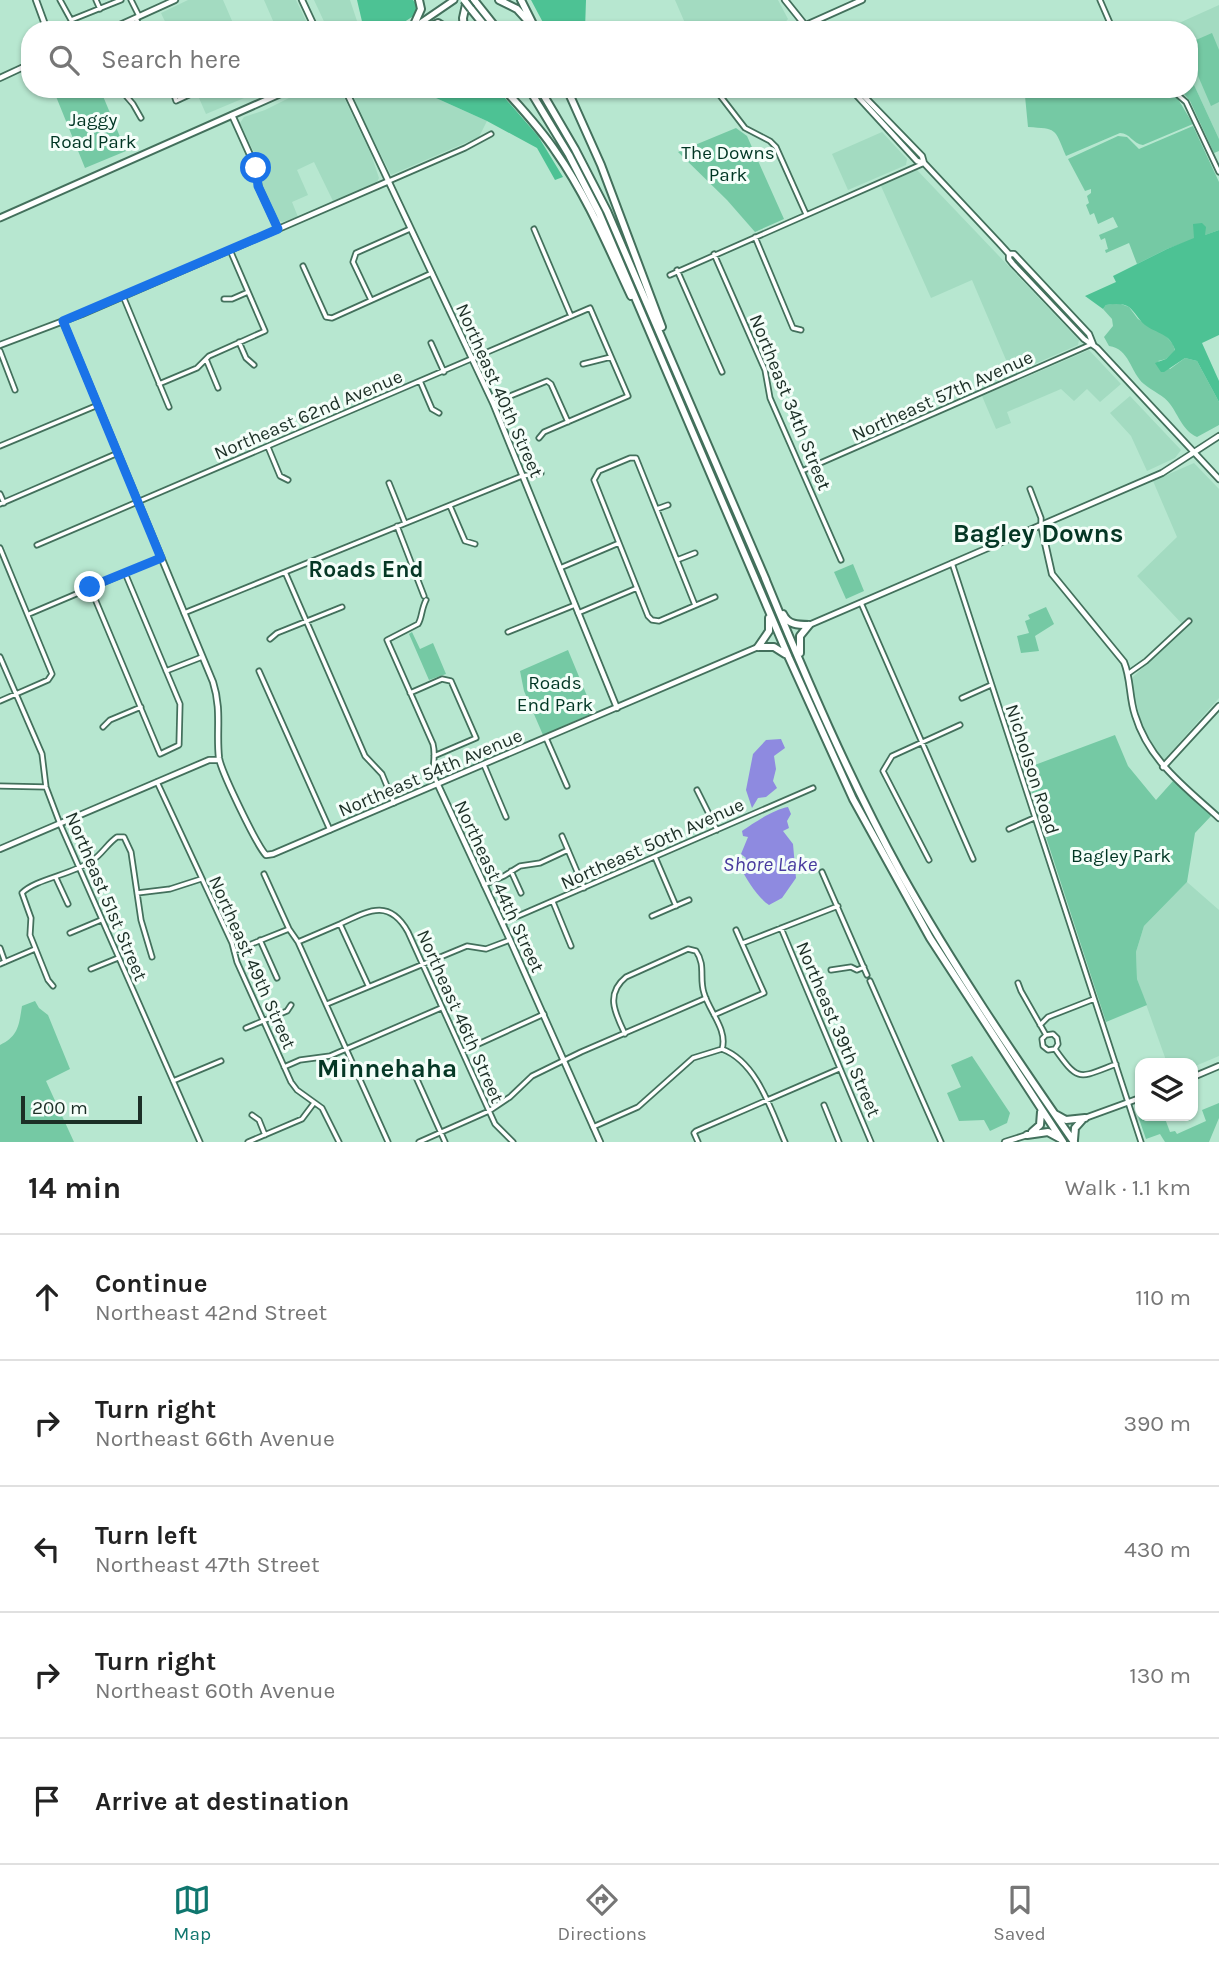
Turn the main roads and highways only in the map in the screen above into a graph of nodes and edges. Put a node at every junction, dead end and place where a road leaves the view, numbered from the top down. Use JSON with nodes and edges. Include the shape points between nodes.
{"nodes":[{"id":1,"x":419,"y":0,"type":"edge"},
{"id":2,"x":454,"y":0,"type":"edge"},
{"id":3,"x":465,"y":0,"type":"edge"},
{"id":4,"x":499,"y":0,"type":"edge"},
{"id":5,"x":521,"y":0,"type":"edge"},
{"id":6,"x":474,"y":4,"type":"edge"},
{"id":7,"x":415,"y":21,"type":"edge"},
{"id":8,"x":423,"y":21,"type":"edge"},
{"id":9,"x":463,"y":21,"type":"edge"},
{"id":10,"x":483,"y":21,"type":"edge"},
{"id":11,"x":490,"y":21,"type":"edge"},
{"id":12,"x":528,"y":21,"type":"edge"},
{"id":13,"x":532,"y":21,"type":"edge"},
{"id":14,"x":271,"y":98,"type":"edge"},
{"id":15,"x":512,"y":98,"type":"edge"},
{"id":16,"x":535,"y":98,"type":"edge"},
{"id":17,"x":545,"y":98,"type":"edge"},
{"id":18,"x":571,"y":98,"type":"edge"},
{"id":19,"x":0,"y":218,"type":"edge"},
{"id":20,"x":676,"y":372,"type":"junction"},
{"id":21,"x":676,"y":393,"type":"junction"},
{"id":22,"x":765,"y":578,"type":"junction"},
{"id":23,"x":757,"y":583,"type":"junction"},
{"id":24,"x":789,"y":658,"type":"junction"},
{"id":25,"x":814,"y":694,"type":"junction"},
{"id":26,"x":1041,"y":1110,"type":"junction"},
{"id":27,"x":1052,"y":1110,"type":"junction"},
{"id":28,"x":1062,"y":1141,"type":"edge"},
{"id":29,"x":1074,"y":1142,"type":"edge"}],
"edges":[{"from":1,"to":7,"type":"highway","via":[[421,9]]},
{"from":2,"to":8,"type":"main road"},
{"from":3,"to":6,"type":"highway","bridge":true},
{"from":3,"to":9,"type":"highway"},
{"from":4,"to":12,"type":"highway"},
{"from":5,"to":13,"type":"highway"},
{"from":6,"to":10,"type":"highway"},
{"from":6,"to":11,"type":"highway"},
{"from":14,"to":19,"type":"main road"},
{"from":15,"to":21,"type":"highway","via":[[552,145],[581,192]]},
{"from":16,"to":21,"type":"highway","via":[[595,205]]},
{"from":17,"to":20,"type":"highway","via":[[597,190]]},
{"from":18,"to":20,"type":"highway","via":[[601,165]]},
{"from":20,"to":22,"type":"highway"},
{"from":21,"to":23,"type":"highway"},
{"from":22,"to":25,"type":"highway"},
{"from":22,"to":25,"type":"highway","via":[[785,619],[808,625],[799,647]]},
{"from":23,"to":24,"type":"highway"},
{"from":23,"to":24,"type":"highway","via":[[770,625],[758,648],[774,648]]},
{"from":24,"to":26,"type":"highway","via":[[894,877]]},
{"from":25,"to":27,"type":"highway","via":[[911,889]]},
{"from":26,"to":28,"type":"highway"},
{"from":26,"to":28,"type":"highway","via":[[1040,1125],[1027,1135],[1048,1132]]},
{"from":27,"to":29,"type":"highway"},
{"from":27,"to":29,"type":"highway","via":[[1066,1120],[1085,1118],[1075,1128]]}]}
